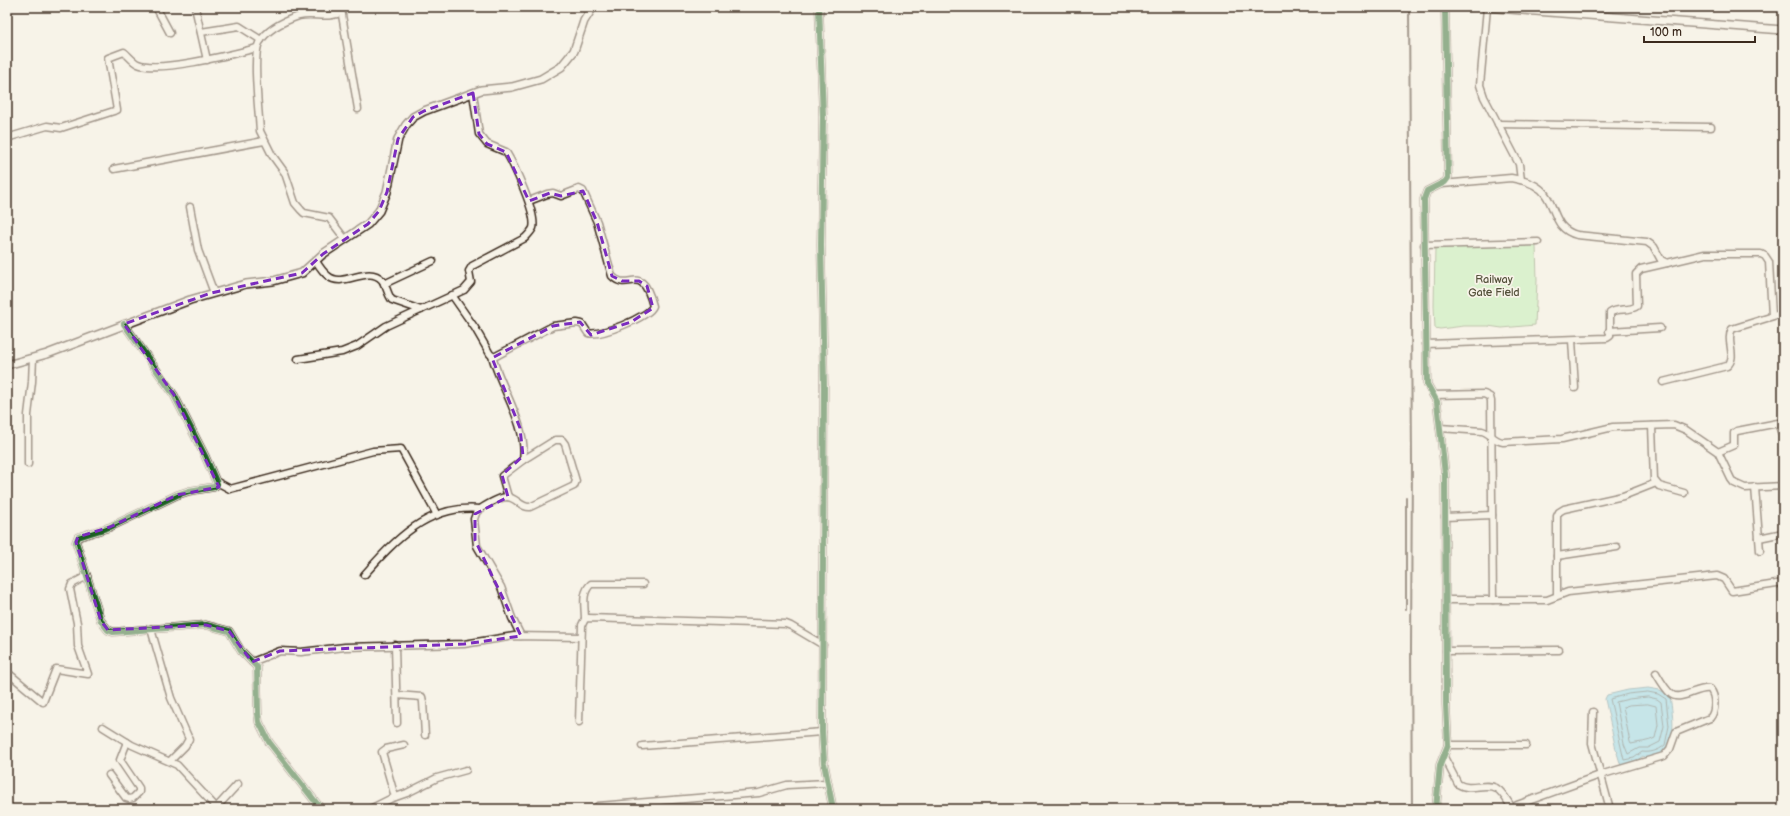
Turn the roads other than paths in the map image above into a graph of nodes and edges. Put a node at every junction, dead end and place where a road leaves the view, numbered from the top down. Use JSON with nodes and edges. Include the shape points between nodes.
{"nodes":[{"id":1,"x":156,"y":7,"type":"edge"},
{"id":2,"x":195,"y":7,"type":"edge"},
{"id":3,"x":592,"y":7,"type":"edge"},
{"id":4,"x":819,"y":7,"type":"edge"},
{"id":5,"x":1445,"y":7,"type":"edge"},
{"id":6,"x":342,"y":8,"type":"edge"},
{"id":7,"x":1485,"y":8,"type":"edge"},
{"id":8,"x":1783,"y":30,"type":"edge"},
{"id":9,"x":201,"y":32,"type":"junction"},
{"id":10,"x":170,"y":33,"type":"dead end"},
{"id":11,"x":261,"y":40,"type":"junction"},
{"id":12,"x":257,"y":48,"type":"junction"},
{"id":13,"x":207,"y":60,"type":"junction"},
{"id":14,"x":473,"y":93,"type":"junction"},
{"id":15,"x":358,"y":109,"type":"dead end"},
{"id":16,"x":1498,"y":124,"type":"junction"},
{"id":17,"x":1711,"y":128,"type":"dead end"},
{"id":18,"x":7,"y":134,"type":"edge"},
{"id":19,"x":264,"y":141,"type":"junction"},
{"id":20,"x":114,"y":169,"type":"dead end"},
{"id":21,"x":1521,"y":180,"type":"junction"},
{"id":22,"x":1441,"y":184,"type":"junction"},
{"id":23,"x":528,"y":201,"type":"junction"},
{"id":24,"x":190,"y":207,"type":"dead end"},
{"id":25,"x":345,"y":239,"type":"junction"},
{"id":26,"x":1538,"y":242,"type":"dead end"},
{"id":27,"x":1424,"y":245,"type":"junction"},
{"id":28,"x":433,"y":261,"type":"dead end"},
{"id":29,"x":316,"y":262,"type":"junction"},
{"id":30,"x":1667,"y":263,"type":"junction"},
{"id":31,"x":384,"y":284,"type":"junction"},
{"id":32,"x":214,"y":293,"type":"junction"},
{"id":33,"x":452,"y":296,"type":"junction"},
{"id":34,"x":421,"y":310,"type":"junction"},
{"id":35,"x":1783,"y":313,"type":"edge"},
{"id":36,"x":1772,"y":316,"type":"junction"},
{"id":37,"x":124,"y":324,"type":"junction"},
{"id":38,"x":1660,"y":328,"type":"dead end"},
{"id":39,"x":1610,"y":331,"type":"junction"},
{"id":40,"x":1572,"y":340,"type":"junction"},
{"id":41,"x":1426,"y":344,"type":"junction"},
{"id":42,"x":492,"y":356,"type":"junction"},
{"id":43,"x":33,"y":358,"type":"junction"},
{"id":44,"x":298,"y":359,"type":"dead end"},
{"id":45,"x":7,"y":365,"type":"edge"},
{"id":46,"x":1664,"y":382,"type":"dead end"},
{"id":47,"x":1575,"y":388,"type":"dead end"},
{"id":48,"x":1433,"y":395,"type":"junction"},
{"id":49,"x":1652,"y":426,"type":"junction"},
{"id":50,"x":1440,"y":428,"type":"junction"},
{"id":51,"x":1783,"y":437,"type":"edge"},
{"id":52,"x":1492,"y":438,"type":"junction"},
{"id":53,"x":1718,"y":452,"type":"junction"},
{"id":54,"x":523,"y":460,"type":"junction"},
{"id":55,"x":28,"y":464,"type":"dead end"},
{"id":56,"x":217,"y":482,"type":"junction"},
{"id":57,"x":1656,"y":483,"type":"junction"},
{"id":58,"x":1783,"y":486,"type":"edge"},
{"id":59,"x":1755,"y":487,"type":"junction"},
{"id":60,"x":1684,"y":493,"type":"dead end"},
{"id":61,"x":508,"y":497,"type":"junction"},
{"id":62,"x":480,"y":509,"type":"junction"},
{"id":63,"x":437,"y":514,"type":"junction"},
{"id":64,"x":1492,"y":515,"type":"junction"},
{"id":65,"x":1445,"y":517,"type":"junction"},
{"id":66,"x":1783,"y":533,"type":"edge"},
{"id":67,"x":1759,"y":538,"type":"junction"},
{"id":68,"x":1617,"y":548,"type":"dead end"},
{"id":69,"x":1760,"y":551,"type":"dead end"},
{"id":70,"x":1557,"y":556,"type":"junction"},
{"id":71,"x":364,"y":575,"type":"dead end"},
{"id":72,"x":87,"y":576,"type":"junction"},
{"id":73,"x":1783,"y":583,"type":"edge"},
{"id":74,"x":643,"y":584,"type":"dead end"},
{"id":75,"x":1557,"y":595,"type":"junction"},
{"id":76,"x":1446,"y":600,"type":"junction"},
{"id":77,"x":1493,"y":600,"type":"junction"},
{"id":78,"x":585,"y":619,"type":"junction"},
{"id":79,"x":151,"y":629,"type":"junction"},
{"id":80,"x":522,"y":636,"type":"junction"},
{"id":81,"x":581,"y":637,"type":"junction"},
{"id":82,"x":396,"y":645,"type":"junction"},
{"id":83,"x":823,"y":645,"type":"junction"},
{"id":84,"x":1559,"y":650,"type":"dead end"},
{"id":85,"x":1446,"y":651,"type":"junction"},
{"id":86,"x":252,"y":662,"type":"junction"},
{"id":87,"x":7,"y":672,"type":"edge"},
{"id":88,"x":1656,"y":673,"type":"dead end"},
{"id":89,"x":397,"y":695,"type":"junction"},
{"id":90,"x":1593,"y":712,"type":"dead end"},
{"id":91,"x":578,"y":722,"type":"dead end"},
{"id":92,"x":397,"y":723,"type":"dead end"},
{"id":93,"x":103,"y":727,"type":"dead end"},
{"id":94,"x":822,"y":732,"type":"junction"},
{"id":95,"x":425,"y":735,"type":"dead end"},
{"id":96,"x":127,"y":742,"type":"junction"},
{"id":97,"x":404,"y":745,"type":"dead end"},
{"id":98,"x":1448,"y":745,"type":"junction"},
{"id":99,"x":1526,"y":745,"type":"dead end"},
{"id":100,"x":642,"y":746,"type":"dead end"},
{"id":101,"x":1444,"y":757,"type":"junction"},
{"id":102,"x":170,"y":761,"type":"junction"},
{"id":103,"x":466,"y":770,"type":"dead end"},
{"id":104,"x":109,"y":775,"type":"dead end"},
{"id":105,"x":1600,"y":775,"type":"junction"},
{"id":106,"x":827,"y":783,"type":"junction"},
{"id":107,"x":238,"y":784,"type":"dead end"},
{"id":108,"x":395,"y":797,"type":"junction"},
{"id":109,"x":658,"y":801,"type":"junction"},
{"id":110,"x":598,"y":806,"type":"dead end"},
{"id":111,"x":215,"y":809,"type":"edge"},
{"id":112,"x":321,"y":809,"type":"edge"},
{"id":113,"x":370,"y":809,"type":"edge"},
{"id":114,"x":658,"y":809,"type":"edge"},
{"id":115,"x":833,"y":809,"type":"edge"},
{"id":116,"x":1436,"y":809,"type":"edge"},
{"id":117,"x":1512,"y":809,"type":"edge"},
{"id":118,"x":1610,"y":809,"type":"edge"}],
"edges":[{"from":1,"to":10,"type":"street"},
{"from":2,"to":9,"type":"street"},
{"from":3,"to":14,"type":"street","via":[[584,21],[574,51],[561,67],[541,79]]},
{"from":4,"to":83,"type":"street","via":[[823,117]]},
{"from":5,"to":22,"type":"street","via":[[1448,178]]},
{"from":6,"to":11,"type":"street","via":[[332,15],[294,18],[267,32]]},
{"from":6,"to":15,"type":"street"},
{"from":7,"to":8,"type":"street"},
{"from":7,"to":16,"type":"street","via":[[1480,79],[1484,97]]},
{"from":9,"to":11,"type":"street","via":[[239,26]]},
{"from":9,"to":13,"type":"street"},
{"from":11,"to":12,"type":"street"},
{"from":12,"to":13,"type":"street"},
{"from":12,"to":19,"type":"street","via":[[260,131]]},
{"from":13,"to":18,"type":"street","via":[[147,66],[137,63],[124,52],[108,58],[117,110],[61,128],[47,126],[10,137]]},
{"from":14,"to":23,"type":"street","via":[[479,134],[487,144],[506,152]]},
{"from":14,"to":25,"type":"street","via":[[430,108],[413,117],[398,139],[387,192],[378,211],[368,224]]},
{"from":16,"to":17,"type":"street"},
{"from":16,"to":21,"type":"street","via":[[1520,164]]},
{"from":19,"to":20,"type":"street"},
{"from":19,"to":25,"type":"street","via":[[283,169],[295,203],[304,213],[329,218]]},
{"from":21,"to":22,"type":"street","via":[[1511,178]]},
{"from":21,"to":30,"type":"street","via":[[1545,193],[1559,223],[1566,231],[1576,235],[1647,242],[1654,247],[1661,260]]},
{"from":22,"to":27,"type":"street","via":[[1424,194]]},
{"from":23,"to":33,"type":"street","via":[[533,216],[533,228],[530,233],[472,266],[469,271],[470,285]]},
{"from":23,"to":42,"type":"street","via":[[550,193],[561,196],[579,189],[583,191],[597,222],[612,276],[616,280],[643,282],[647,286],[653,308],[648,314],[631,322],[595,334],[588,333],[582,324],[578,323],[553,326],[497,356]]},
{"from":24,"to":32,"type":"street","via":[[198,250]]},
{"from":25,"to":29,"type":"street"},
{"from":26,"to":27,"type":"street"},
{"from":27,"to":41,"type":"street"},
{"from":28,"to":31,"type":"street"},
{"from":29,"to":31,"type":"street","via":[[328,277],[334,279],[371,275]]},
{"from":29,"to":32,"type":"street","via":[[302,273],[293,276],[246,284]]},
{"from":30,"to":36,"type":"street","via":[[1705,254],[1765,256],[1769,262]]},
{"from":30,"to":39,"type":"street","via":[[1641,269],[1636,274],[1637,306],[1633,309],[1610,312]]},
{"from":31,"to":34,"type":"street","via":[[394,302]]},
{"from":32,"to":37,"type":"street"},
{"from":33,"to":34,"type":"street"},
{"from":33,"to":42,"type":"street"},
{"from":34,"to":44,"type":"street","via":[[386,326],[342,352]]},
{"from":35,"to":36,"type":"street"},
{"from":36,"to":46,"type":"street","via":[[1732,330],[1732,359],[1727,366]]},
{"from":37,"to":43,"type":"street"},
{"from":37,"to":56,"type":"street","via":[[174,395]]},
{"from":38,"to":39,"type":"street"},
{"from":39,"to":40,"type":"street","via":[[1610,336],[1604,340]]},
{"from":40,"to":41,"type":"street"},
{"from":40,"to":47,"type":"street"},
{"from":41,"to":48,"type":"street","via":[[1427,384]]},
{"from":42,"to":54,"type":"street","via":[[520,428]]},
{"from":43,"to":45,"type":"street"},
{"from":43,"to":55,"type":"street","via":[[28,415]]},
{"from":48,"to":50,"type":"street","via":[[1437,402]]},
{"from":48,"to":52,"type":"street","via":[[1488,396],[1492,401]]},
{"from":49,"to":52,"type":"street","via":[[1613,427],[1562,439],[1498,442]]},
{"from":49,"to":53,"type":"street","via":[[1680,427]]},
{"from":49,"to":57,"type":"street","via":[[1653,476]]},
{"from":50,"to":52,"type":"street","via":[[1482,431]]},
{"from":50,"to":65,"type":"street","via":[[1445,474]]},
{"from":51,"to":53,"type":"street","via":[[1778,423],[1737,431],[1734,433],[1734,445]]},
{"from":52,"to":64,"type":"street"},
{"from":53,"to":59,"type":"street","via":[[1734,483],[1745,488]]},
{"from":54,"to":61,"type":"street","via":[[502,476]]},
{"from":54,"to":61,"type":"street","via":[[555,440],[562,440],[576,484],[528,508]]},
{"from":56,"to":63,"type":"street","via":[[230,489],[374,451],[401,450]]},
{"from":56,"to":72,"type":"street","via":[[214,487],[177,495],[110,527],[78,537],[76,542]]},
{"from":57,"to":60,"type":"street"},
{"from":57,"to":70,"type":"street","via":[[1629,494],[1559,512]]},
{"from":58,"to":59,"type":"street"},
{"from":59,"to":67,"type":"street"},
{"from":61,"to":62,"type":"street"},
{"from":62,"to":63,"type":"street","via":[[461,509]]},
{"from":62,"to":80,"type":"street","via":[[474,520],[477,546],[500,587]]},
{"from":63,"to":71,"type":"street","via":[[399,538]]},
{"from":64,"to":65,"type":"street"},
{"from":64,"to":77,"type":"street"},
{"from":65,"to":76,"type":"street"},
{"from":66,"to":67,"type":"street"},
{"from":67,"to":69,"type":"street"},
{"from":68,"to":70,"type":"street"},
{"from":70,"to":75,"type":"street"},
{"from":72,"to":79,"type":"street","via":[[101,621],[108,630],[113,632]]},
{"from":72,"to":87,"type":"street","via":[[72,584],[70,589],[77,623],[78,646],[88,674],[56,669],[43,702]]},
{"from":73,"to":75,"type":"street","via":[[1732,591],[1724,579],[1717,576]]},
{"from":74,"to":78,"type":"street","via":[[591,584],[584,593]]},
{"from":75,"to":77,"type":"street","via":[[1547,600]]},
{"from":76,"to":77,"type":"street"},
{"from":76,"to":85,"type":"street"},
{"from":78,"to":81,"type":"street"},
{"from":78,"to":83,"type":"street","via":[[786,624]]},
{"from":79,"to":86,"type":"street","via":[[206,625],[229,631]]},
{"from":79,"to":102,"type":"street","via":[[171,698],[189,738],[185,746]]},
{"from":80,"to":81,"type":"street"},
{"from":80,"to":82,"type":"street","via":[[464,644]]},
{"from":81,"to":91,"type":"street"},
{"from":82,"to":86,"type":"street","via":[[301,652],[280,651]]},
{"from":82,"to":89,"type":"street"},
{"from":83,"to":94,"type":"street"},
{"from":84,"to":85,"type":"street"},
{"from":85,"to":98,"type":"street"},
{"from":86,"to":112,"type":"street","via":[[256,664],[258,672],[258,713],[264,732],[273,748]]},
{"from":88,"to":105,"type":"street","via":[[1671,694],[1676,696],[1710,689],[1713,692],[1714,714],[1676,732],[1670,749],[1664,756]]},
{"from":89,"to":92,"type":"street"},
{"from":89,"to":95,"type":"street","via":[[422,697]]},
{"from":90,"to":105,"type":"street","via":[[1592,739]]},
{"from":93,"to":96,"type":"street"},
{"from":94,"to":100,"type":"street"},
{"from":94,"to":106,"type":"street"},
{"from":96,"to":102,"type":"street"},
{"from":96,"to":104,"type":"street","via":[[120,760],[140,788],[139,792],[133,798],[126,798]]},
{"from":97,"to":108,"type":"street","via":[[382,752]]},
{"from":98,"to":99,"type":"street"},
{"from":98,"to":101,"type":"street"},
{"from":101,"to":116,"type":"street","via":[[1440,765]]},
{"from":101,"to":117,"type":"street","via":[[1458,784],[1466,788],[1496,788]]},
{"from":102,"to":111,"type":"street","via":[[183,770]]},
{"from":103,"to":108,"type":"street","via":[[436,778]]},
{"from":105,"to":117,"type":"street"},
{"from":105,"to":118,"type":"street"},
{"from":106,"to":109,"type":"street","via":[[787,785],[759,793]]},
{"from":106,"to":115,"type":"street"},
{"from":107,"to":111,"type":"street"},
{"from":108,"to":113,"type":"street"},
{"from":109,"to":110,"type":"street"},
{"from":109,"to":114,"type":"street"}]}
